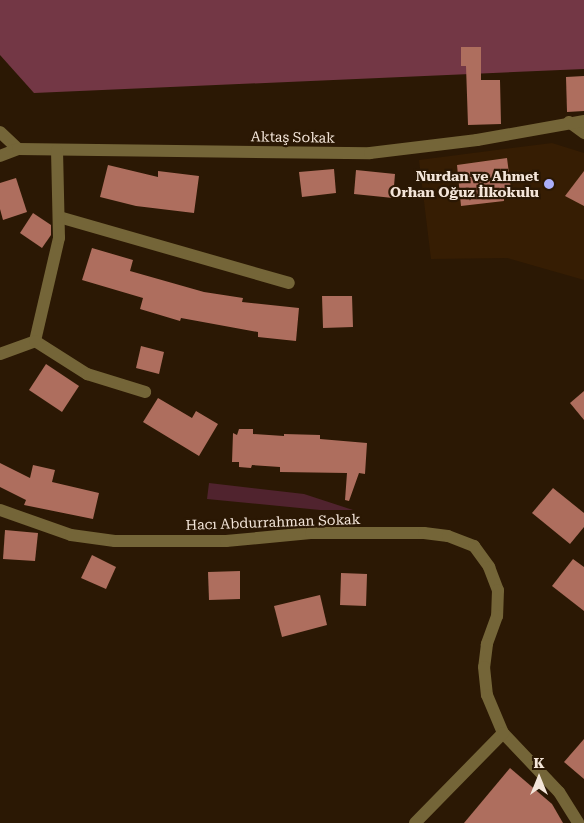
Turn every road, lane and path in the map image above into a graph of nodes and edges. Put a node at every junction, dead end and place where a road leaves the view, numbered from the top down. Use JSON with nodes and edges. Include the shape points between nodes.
{"nodes":[{"id":1,"x":584,"y":121,"type":"edge"},
{"id":2,"x":569,"y":122,"type":"junction"},
{"id":3,"x":0,"y":132,"type":"edge"},
{"id":4,"x":584,"y":133,"type":"edge"},
{"id":5,"x":18,"y":149,"type":"junction"},
{"id":6,"x":57,"y":150,"type":"junction"},
{"id":7,"x":0,"y":156,"type":"edge"},
{"id":8,"x":59,"y":218,"type":"junction"},
{"id":9,"x":289,"y":283,"type":"dead end"},
{"id":10,"x":35,"y":341,"type":"junction"},
{"id":11,"x":0,"y":354,"type":"edge"},
{"id":12,"x":146,"y":392,"type":"dead end"},
{"id":13,"x":0,"y":510,"type":"edge"},
{"id":14,"x":503,"y":733,"type":"junction"},
{"id":15,"x":415,"y":823,"type":"edge"},
{"id":16,"x":578,"y":823,"type":"edge"}],
"edges":[{"from":1,"to":2,"type":"street","name":"Aktaş Sokak"},
{"from":2,"to":4,"type":"street"},
{"from":2,"to":6,"type":"street","name":"Aktaş Sokak","via":[[477,140],[370,153]]},
{"from":3,"to":5,"type":"street"},
{"from":5,"to":6,"type":"street","name":"Aktaş Sokak"},
{"from":5,"to":7,"type":"street","name":"Aktaş Sokak"},
{"from":6,"to":8,"type":"street"},
{"from":8,"to":9,"type":"street"},
{"from":8,"to":10,"type":"street","via":[[59,238]]},
{"from":10,"to":11,"type":"street"},
{"from":10,"to":12,"type":"street","via":[[87,374]]},
{"from":13,"to":14,"type":"street","name":"Hacı Abdurrahman Sokak","via":[[71,535],[115,541],[226,542],[311,533],[424,533],[448,536],[474,546],[489,567],[498,590],[496,616],[484,667],[487,695]]},
{"from":14,"to":15,"type":"street"},
{"from":14,"to":16,"type":"street","name":"Hacı Abdurrahman Sokak","via":[[559,792]]}]}
